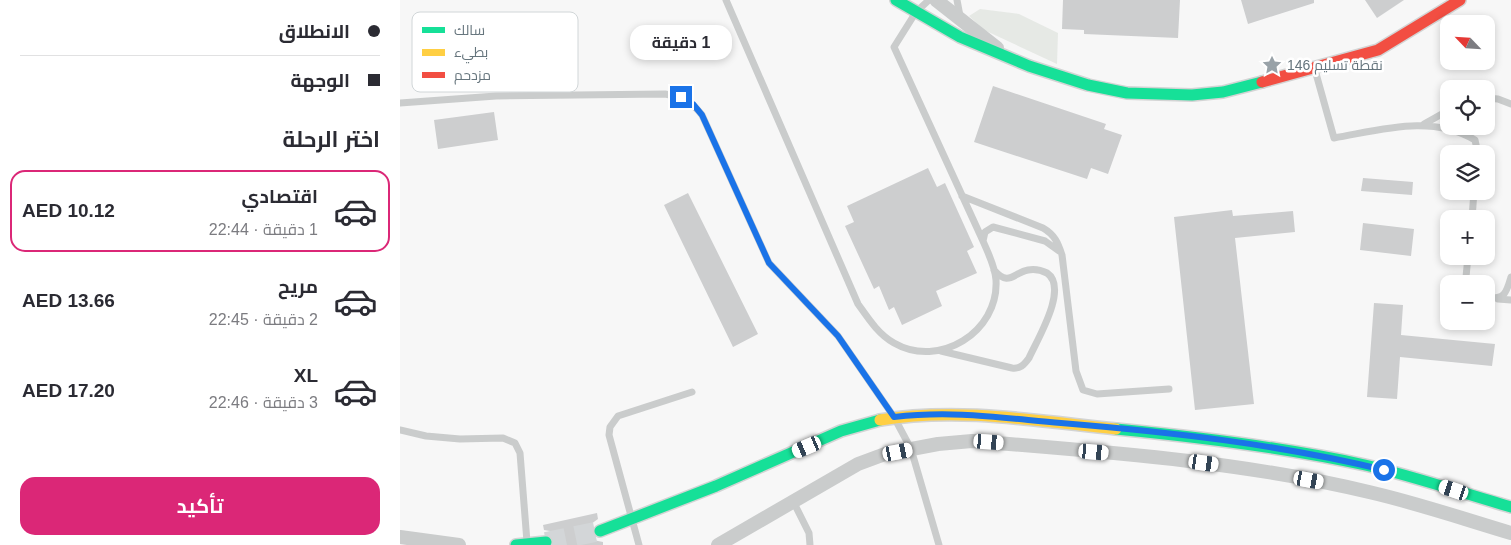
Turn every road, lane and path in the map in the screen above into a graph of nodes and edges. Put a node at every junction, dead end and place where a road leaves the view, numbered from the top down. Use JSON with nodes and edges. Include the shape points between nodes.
{"nodes":[{"id":1,"x":726,"y":0,"type":"edge"},
{"id":2,"x":896,"y":0,"type":"edge"},
{"id":3,"x":930,"y":0,"type":"edge"},
{"id":4,"x":936,"y":0,"type":"edge"},
{"id":5,"x":957,"y":0,"type":"edge"},
{"id":6,"x":1460,"y":0,"type":"edge"},
{"id":7,"x":916,"y":12,"type":"junction"},
{"id":8,"x":961,"y":19,"type":"junction"},
{"id":9,"x":1007,"y":56,"type":"junction"},
{"id":10,"x":1315,"y":69,"type":"junction"},
{"id":11,"x":1495,"y":99,"type":"edge"},
{"id":12,"x":400,"y":104,"type":"edge"},
{"id":13,"x":1511,"y":104,"type":"edge"},
{"id":14,"x":1440,"y":115,"type":"edge"},
{"id":15,"x":1424,"y":124,"type":"junction"},
{"id":16,"x":1476,"y":145,"type":"edge"},
{"id":17,"x":962,"y":196,"type":"junction"},
{"id":18,"x":983,"y":241,"type":"junction"},
{"id":19,"x":1062,"y":255,"type":"junction"},
{"id":20,"x":994,"y":270,"type":"junction"},
{"id":21,"x":1511,"y":278,"type":"edge"},
{"id":22,"x":1495,"y":299,"type":"edge"},
{"id":23,"x":1498,"y":299,"type":"junction"},
{"id":24,"x":1511,"y":300,"type":"edge"},
{"id":25,"x":938,"y":350,"type":"junction"},
{"id":26,"x":1169,"y":389,"type":"dead end"},
{"id":27,"x":692,"y":392,"type":"dead end"},
{"id":28,"x":894,"y":417,"type":"junction"},
{"id":29,"x":400,"y":430,"type":"edge"},
{"id":30,"x":911,"y":449,"type":"junction"},
{"id":31,"x":792,"y":501,"type":"junction"},
{"id":32,"x":1511,"y":507,"type":"edge"},
{"id":33,"x":633,"y":520,"type":"junction"},
{"id":34,"x":600,"y":531,"type":"tunnel mouth"},
{"id":35,"x":1511,"y":533,"type":"edge"},
{"id":36,"x":400,"y":537,"type":"edge"},
{"id":37,"x":546,"y":542,"type":"dead end"},
{"id":38,"x":459,"y":545,"type":"edge"},
{"id":39,"x":523,"y":545,"type":"edge"},
{"id":40,"x":639,"y":545,"type":"edge"},
{"id":41,"x":718,"y":545,"type":"edge"},
{"id":42,"x":810,"y":545,"type":"edge"},
{"id":43,"x":938,"y":545,"type":"edge"}],
"edges":[{"from":1,"to":25,"type":"lane","via":[[858,304],[880,333],[894,344],[923,352]]},
{"from":2,"to":7,"type":"street"},
{"from":3,"to":7,"type":"lane"},
{"from":4,"to":8,"type":"street"},
{"from":5,"to":8,"type":"lane"},
{"from":6,"to":10,"type":"street","via":[[1378,50]]},
{"from":7,"to":9,"type":"street","via":[[960,37]]},
{"from":7,"to":17,"type":"lane","via":[[894,47]]},
{"from":8,"to":9,"type":"street"},
{"from":9,"to":10,"type":"street","via":[[1059,76],[1126,93],[1192,95],[1223,92]]},
{"from":10,"to":15,"type":"lane","via":[[1334,138]]},
{"from":11,"to":13,"type":"lane"},
{"from":12,"to":28,"type":"lane","via":[[496,96],[665,94],[681,97],[693,104],[702,115],[769,263],[838,336]]},
{"from":14,"to":15,"type":"lane"},
{"from":15,"to":16,"type":"lane","via":[[1464,134],[1475,140]]},
{"from":17,"to":18,"type":"lane"},
{"from":17,"to":19,"type":"lane","via":[[1052,233]]},
{"from":18,"to":19,"type":"lane","via":[[989,229],[1002,229],[1045,241]]},
{"from":18,"to":20,"type":"lane"},
{"from":19,"to":26,"type":"lane","via":[[1076,371],[1083,390],[1097,394]]},
{"from":20,"to":25,"type":"lane","via":[[993,301],[981,325],[965,340]]},
{"from":20,"to":25,"type":"lane","via":[[1008,278],[1028,270],[1043,271],[1052,278],[1055,286],[1054,304],[1025,364],[1012,368]]},
{"from":21,"to":23,"type":"lane","via":[[1506,293]]},
{"from":22,"to":23,"type":"lane"},
{"from":23,"to":24,"type":"lane"},
{"from":27,"to":33,"type":"lane","via":[[618,416],[610,427],[609,435]]},
{"from":28,"to":30,"type":"lane"},
{"from":28,"to":32,"type":"street","via":[[976,414],[1220,440],[1375,467]]},
{"from":28,"to":33,"type":"street","via":[[857,426]]},
{"from":29,"to":39,"type":"lane","via":[[460,439],[503,438],[515,443],[520,453]]},
{"from":30,"to":31,"type":"street","via":[[858,464]]},
{"from":30,"to":35,"type":"street","via":[[972,441],[1175,459],[1368,491]]},
{"from":30,"to":43,"type":"lane"},
{"from":31,"to":41,"type":"street"},
{"from":31,"to":42,"type":"lane","via":[[809,533]]},
{"from":33,"to":34,"type":"street"},
{"from":33,"to":40,"type":"lane"},
{"from":36,"to":38,"type":"street"},
{"from":37,"to":39,"type":"street"}]}
